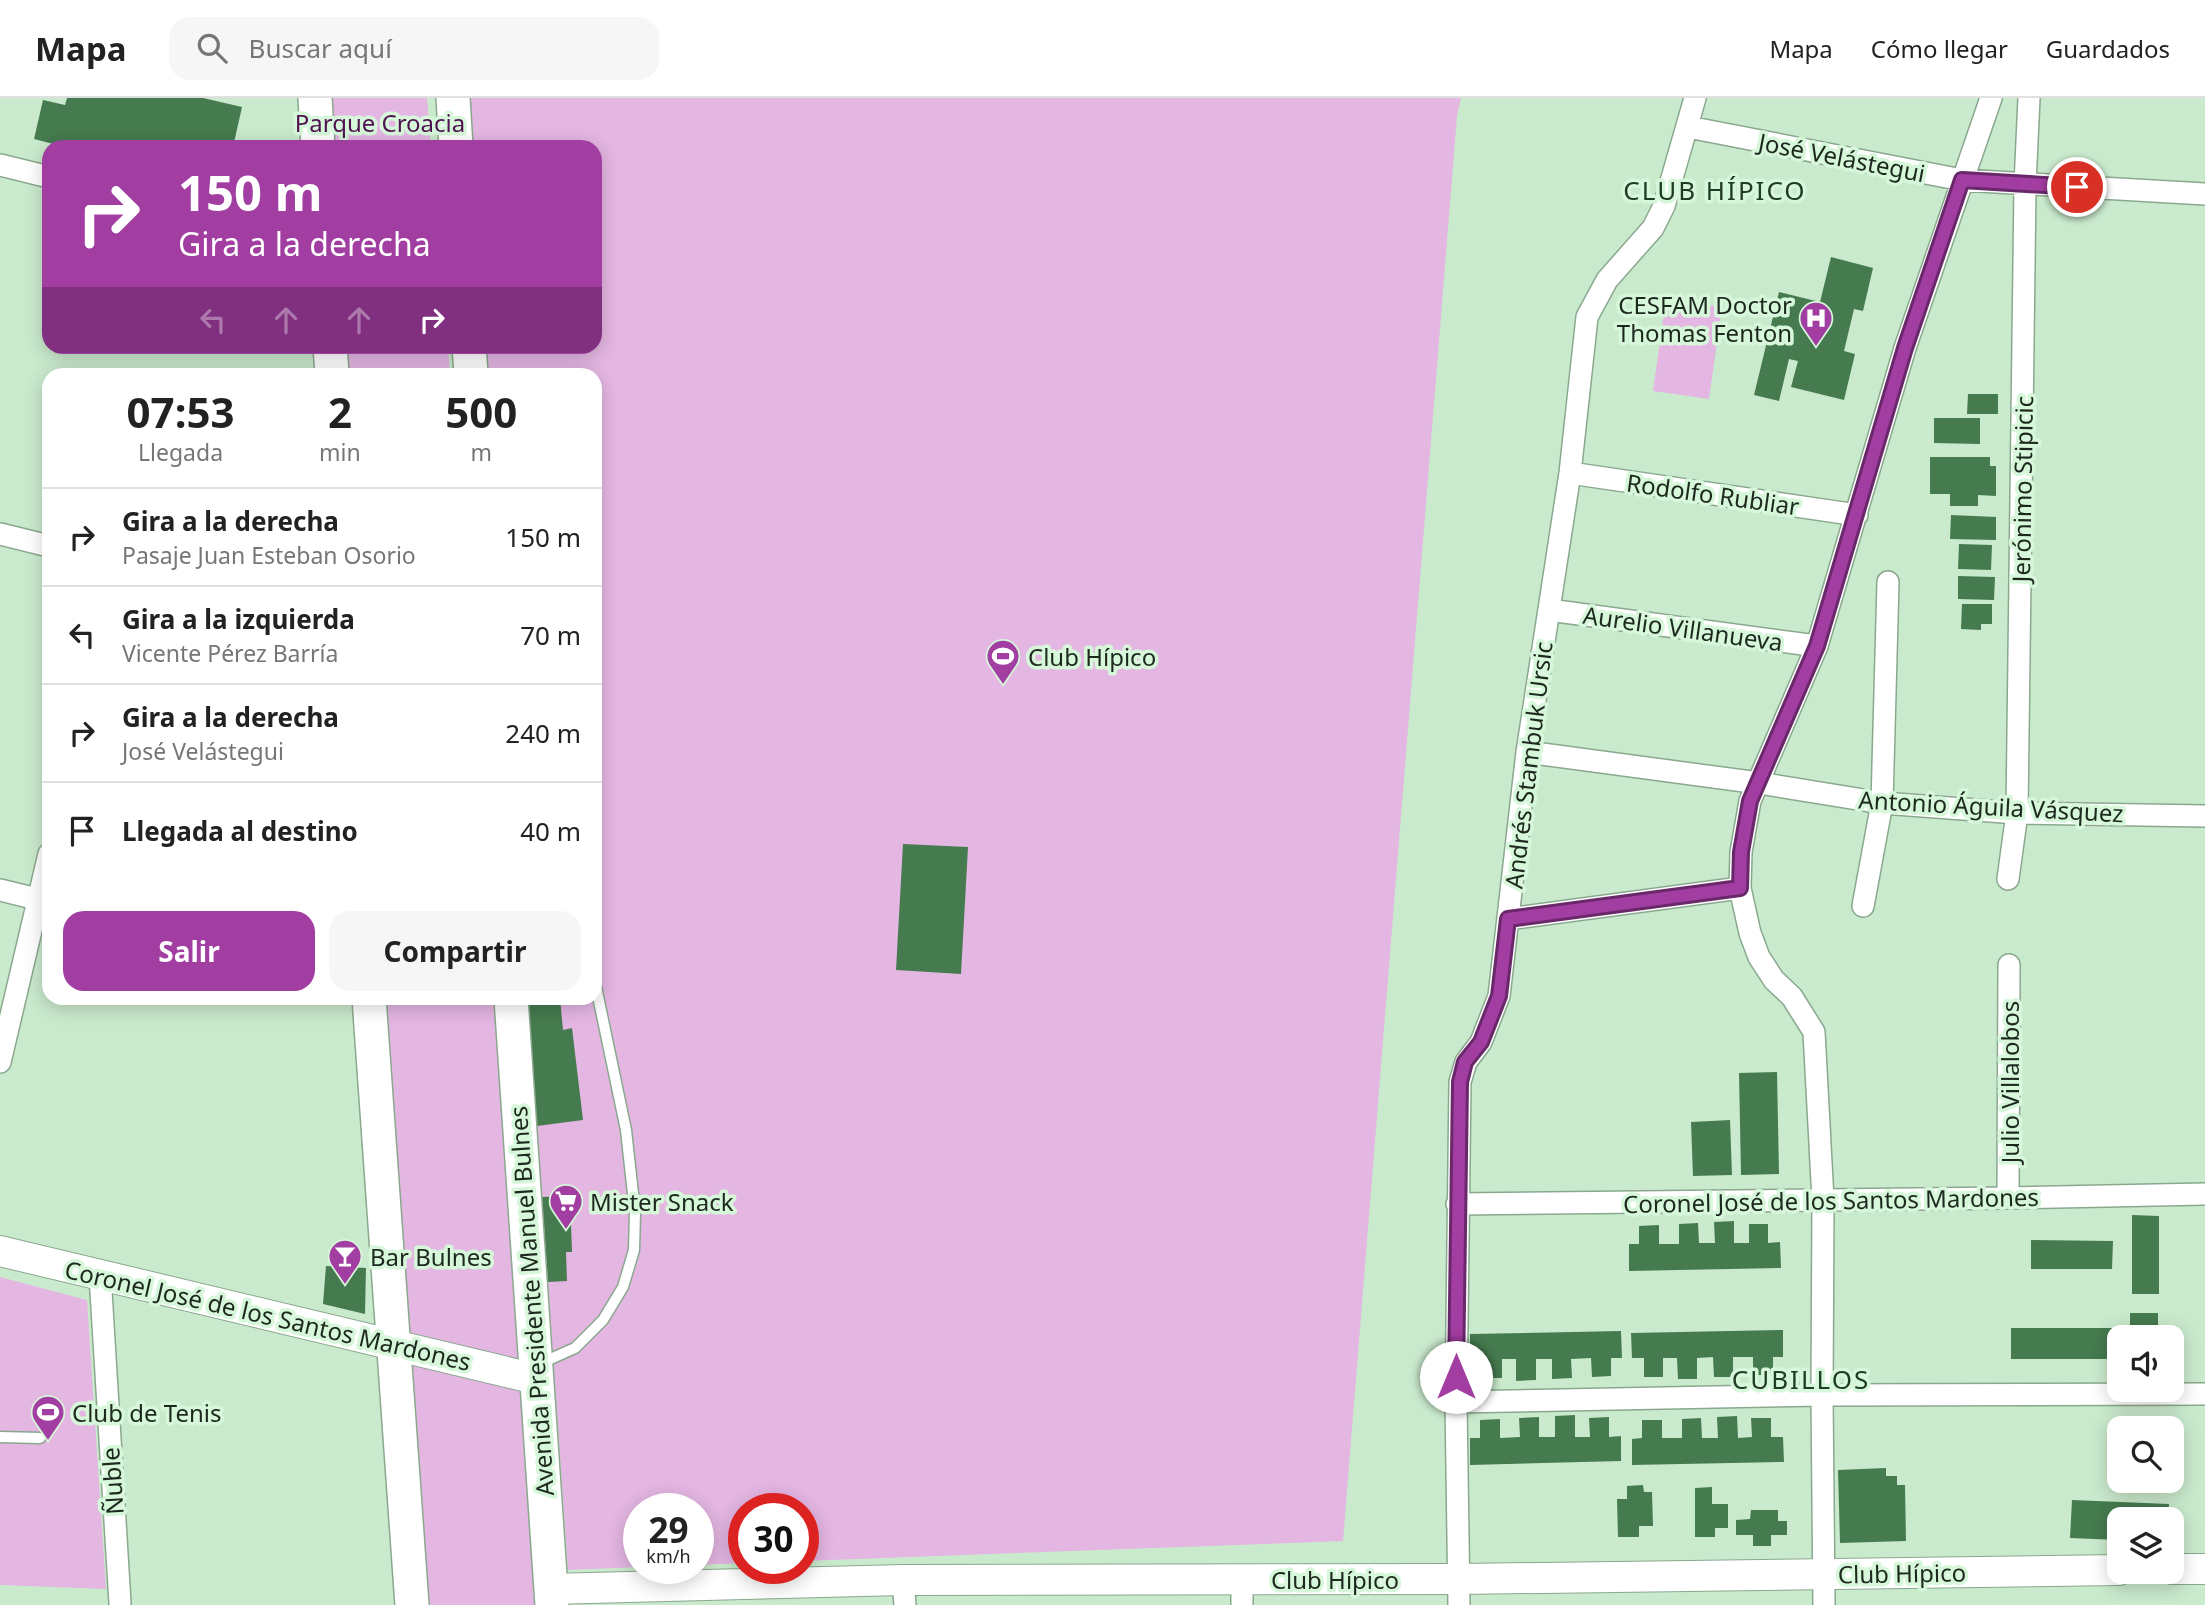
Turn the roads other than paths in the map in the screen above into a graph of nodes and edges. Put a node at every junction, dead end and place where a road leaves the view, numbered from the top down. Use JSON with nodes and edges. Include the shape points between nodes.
{"nodes":[{"id":1,"x":316,"y":98,"type":"edge"},
{"id":2,"x":453,"y":98,"type":"edge"},
{"id":3,"x":1695,"y":98,"type":"edge"},
{"id":4,"x":1991,"y":98,"type":"edge"},
{"id":5,"x":2029,"y":98,"type":"edge"},
{"id":6,"x":1688,"y":127,"type":"junction"},
{"id":7,"x":318,"y":140,"type":"edge"},
{"id":8,"x":456,"y":140,"type":"edge"},
{"id":9,"x":0,"y":165,"type":"edge"},
{"id":10,"x":42,"y":175,"type":"edge"},
{"id":11,"x":1962,"y":180,"type":"junction"},
{"id":12,"x":2025,"y":185,"type":"junction"},
{"id":13,"x":2205,"y":194,"type":"edge"},
{"id":14,"x":1570,"y":473,"type":"junction"},
{"id":15,"x":1857,"y":515,"type":"junction"},
{"id":16,"x":0,"y":534,"type":"edge"},
{"id":17,"x":42,"y":544,"type":"edge"},
{"id":18,"x":1888,"y":582,"type":"dead end"},
{"id":19,"x":1549,"y":610,"type":"junction"},
{"id":20,"x":1817,"y":646,"type":"junction"},
{"id":21,"x":1527,"y":752,"type":"junction"},
{"id":22,"x":1759,"y":783,"type":"junction"},
{"id":23,"x":1882,"y":803,"type":"junction"},
{"id":24,"x":2017,"y":813,"type":"junction"},
{"id":25,"x":2205,"y":816,"type":"edge"},
{"id":26,"x":2008,"y":879,"type":"dead end"},
{"id":27,"x":1740,"y":888,"type":"junction"},
{"id":28,"x":0,"y":890,"type":"edge"},
{"id":29,"x":42,"y":900,"type":"edge"},
{"id":30,"x":1863,"y":906,"type":"dead end"},
{"id":31,"x":42,"y":908,"type":"edge"},
{"id":32,"x":1508,"y":919,"type":"junction"},
{"id":33,"x":2009,"y":965,"type":"dead end"},
{"id":34,"x":370,"y":1005,"type":"edge"},
{"id":35,"x":511,"y":1005,"type":"edge"},
{"id":36,"x":600,"y":1005,"type":"edge"},
{"id":37,"x":0,"y":1062,"type":"edge"},
{"id":38,"x":2205,"y":1194,"type":"edge"},
{"id":39,"x":2008,"y":1198,"type":"junction"},
{"id":40,"x":1823,"y":1200,"type":"junction"},
{"id":41,"x":1457,"y":1204,"type":"junction"},
{"id":42,"x":0,"y":1251,"type":"edge"},
{"id":43,"x":100,"y":1275,"type":"junction"},
{"id":44,"x":394,"y":1345,"type":"junction"},
{"id":45,"x":536,"y":1373,"type":"junction"},
{"id":46,"x":2205,"y":1394,"type":"edge"},
{"id":47,"x":1822,"y":1395,"type":"junction"},
{"id":48,"x":1456,"y":1402,"type":"junction"},
{"id":49,"x":0,"y":1437,"type":"edge"},
{"id":50,"x":40,"y":1438,"type":"dead end"},
{"id":51,"x":2184,"y":1569,"type":"edge"},
{"id":52,"x":2205,"y":1569,"type":"edge"},
{"id":53,"x":2107,"y":1570,"type":"edge"},
{"id":54,"x":1825,"y":1575,"type":"junction"},
{"id":55,"x":904,"y":1592,"type":"edge"},
{"id":56,"x":1242,"y":1592,"type":"edge"},
{"id":57,"x":1460,"y":1592,"type":"edge"},
{"id":58,"x":551,"y":1597,"type":"edge"},
{"id":59,"x":120,"y":1603,"type":"dead end"},
{"id":60,"x":412,"y":1605,"type":"edge"},
{"id":61,"x":1824,"y":1605,"type":"edge"}],
"edges":[{"from":1,"to":7,"type":"main road"},
{"from":2,"to":8,"type":"main road"},
{"from":3,"to":6,"type":"street","name":"Andrés Stambuk Ursic"},
{"from":4,"to":11,"type":"street"},
{"from":5,"to":12,"type":"street","name":"Jerónimo Stipicic"},
{"from":6,"to":11,"type":"street","name":"José Velástegui"},
{"from":6,"to":14,"type":"street","name":"Andrés Stambuk Ursic","via":[[1653,228],[1607,280],[1587,317]]},
{"from":9,"to":10,"type":"street"},
{"from":11,"to":12,"type":"street","name":"José Velástegui"},
{"from":11,"to":15,"type":"street","via":[[1905,348]]},
{"from":12,"to":13,"type":"street","name":"José Velástegui"},
{"from":12,"to":24,"type":"street","name":"Jerónimo Stipicic"},
{"from":14,"to":15,"type":"street","name":"Rodolfo Rubliar"},
{"from":14,"to":19,"type":"street","name":"Andrés Stambuk Ursic"},
{"from":15,"to":20,"type":"street"},
{"from":16,"to":17,"type":"street"},
{"from":18,"to":23,"type":"street"},
{"from":19,"to":20,"type":"street","name":"Aurelio Villanueva"},
{"from":19,"to":21,"type":"street","name":"Andrés Stambuk Ursic"},
{"from":20,"to":22,"type":"street"},
{"from":21,"to":22,"type":"street","name":"Antonio Águila Vásquez"},
{"from":21,"to":32,"type":"street","name":"Andrés Stambuk Ursic"},
{"from":22,"to":23,"type":"street","name":"Antonio Águila Vásquez"},
{"from":22,"to":27,"type":"street","via":[[1747,815]]},
{"from":23,"to":24,"type":"street","name":"Antonio Águila Vásquez"},
{"from":23,"to":30,"type":"street"},
{"from":24,"to":25,"type":"street","name":"Antonio Águila Vásquez"},
{"from":24,"to":26,"type":"street","name":"Jerónimo Stipicic"},
{"from":27,"to":32,"type":"street"},
{"from":27,"to":40,"type":"street","via":[[1759,957],[1814,1032]]},
{"from":28,"to":29,"type":"street"},
{"from":31,"to":37,"type":"street"},
{"from":32,"to":41,"type":"street","name":"Andrés Stambuk Ursic","via":[[1499,996],[1481,1042],[1465,1062],[1460,1082]]},
{"from":33,"to":39,"type":"street","name":"Julio Villalobos"},
{"from":34,"to":44,"type":"main road"},
{"from":35,"to":45,"type":"main road","name":"Avenida Presidente Manuel Bulnes"},
{"from":36,"to":45,"type":"lane","via":[[626,1130],[635,1212],[634,1250],[623,1287],[603,1320],[575,1348]]},
{"from":38,"to":39,"type":"street","name":"Coronel José de los Santos Mardones"},
{"from":39,"to":40,"type":"street","name":"Coronel José de los Santos Mardones"},
{"from":40,"to":41,"type":"street","name":"Coronel José de los Santos Mardones"},
{"from":40,"to":47,"type":"street"},
{"from":41,"to":48,"type":"street","name":"Andrés Stambuk Ursic"},
{"from":42,"to":43,"type":"street","name":"Coronel José de los Santos Mardones"},
{"from":43,"to":44,"type":"street","name":"Coronel José de los Santos Mardones"},
{"from":43,"to":59,"type":"street","name":"Ñuble"},
{"from":44,"to":45,"type":"street","name":"Coronel José de los Santos Mardones"},
{"from":44,"to":60,"type":"main road"},
{"from":45,"to":58,"type":"main road","name":"Avenida Presidente Manuel Bulnes"},
{"from":46,"to":47,"type":"street"},
{"from":47,"to":48,"type":"street"},
{"from":47,"to":54,"type":"street"},
{"from":48,"to":57,"type":"street","name":"Andrés Stambuk Ursic"},
{"from":49,"to":50,"type":"lane"},
{"from":51,"to":52,"type":"street"},
{"from":53,"to":54,"type":"street","name":"Club Hípico"},
{"from":54,"to":57,"type":"street","name":"Club Hípico"},
{"from":54,"to":61,"type":"street"},
{"from":55,"to":56,"type":"street","name":"Club Hípico"},
{"from":55,"to":58,"type":"street","name":"Club Hípico"},
{"from":56,"to":57,"type":"street","name":"Club Hípico"}]}
